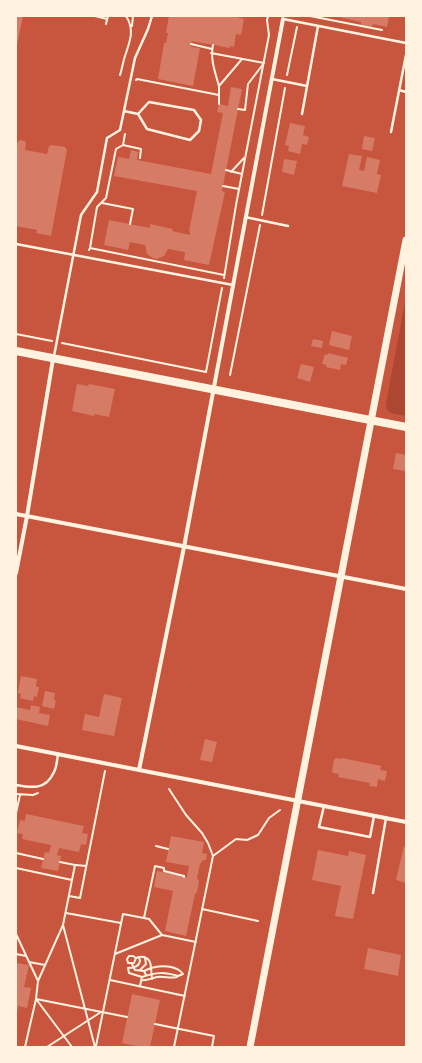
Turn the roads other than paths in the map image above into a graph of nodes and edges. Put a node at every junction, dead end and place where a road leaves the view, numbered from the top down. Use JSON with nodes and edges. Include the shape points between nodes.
{"nodes":[{"id":1,"x":152,"y":16,"type":"edge"},
{"id":2,"x":283,"y":19,"type":"joint"},
{"id":3,"x":318,"y":26,"type":"junction"},
{"id":4,"x":406,"y":43,"type":"edge"},
{"id":5,"x":406,"y":56,"type":"edge"},
{"id":6,"x":272,"y":79,"type":"junction"},
{"id":7,"x":307,"y":86,"type":"junction"},
{"id":8,"x":398,"y":90,"type":"junction"},
{"id":9,"x":406,"y":92,"type":"edge"},
{"id":10,"x":124,"y":111,"type":"junction"},
{"id":11,"x":138,"y":114,"type":"junction"},
{"id":12,"x":302,"y":114,"type":"dead end"},
{"id":13,"x":391,"y":132,"type":"dead end"},
{"id":14,"x":246,"y":217,"type":"junction"},
{"id":15,"x":288,"y":226,"type":"dead end"},
{"id":16,"x":406,"y":240,"type":"edge"},
{"id":17,"x":16,"y":244,"type":"edge"},
{"id":18,"x":73,"y":256,"type":"junction"},
{"id":19,"x":404,"y":260,"type":"edge"},
{"id":20,"x":233,"y":285,"type":"junction"},
{"id":21,"x":16,"y":351,"type":"edge"},
{"id":22,"x":53,"y":359,"type":"junction"},
{"id":23,"x":214,"y":390,"type":"junction"},
{"id":24,"x":372,"y":420,"type":"junction"},
{"id":25,"x":406,"y":427,"type":"edge"},
{"id":26,"x":16,"y":514,"type":"edge"},
{"id":27,"x":27,"y":516,"type":"junction"},
{"id":28,"x":184,"y":547,"type":"junction"},
{"id":29,"x":16,"y":573,"type":"edge"},
{"id":30,"x":341,"y":577,"type":"junction"},
{"id":31,"x":406,"y":590,"type":"edge"},
{"id":32,"x":16,"y":746,"type":"edge"},
{"id":33,"x":58,"y":754,"type":"junction"},
{"id":34,"x":139,"y":770,"type":"junction"},
{"id":35,"x":16,"y":785,"type":"edge"},
{"id":36,"x":298,"y":801,"type":"junction"},
{"id":37,"x":324,"y":806,"type":"junction"},
{"id":38,"x":374,"y":816,"type":"junction"},
{"id":39,"x":386,"y":818,"type":"junction"},
{"id":40,"x":406,"y":822,"type":"edge"},
{"id":41,"x":373,"y":893,"type":"dead end"},
{"id":42,"x":250,"y":1047,"type":"edge"}],
"edges":[{"from":1,"to":10,"type":"lane","via":[[135,58]]},
{"from":2,"to":3,"type":"lane"},
{"from":2,"to":6,"type":"street"},
{"from":3,"to":4,"type":"lane"},
{"from":3,"to":7,"type":"lane"},
{"from":5,"to":8,"type":"lane"},
{"from":6,"to":7,"type":"lane"},
{"from":6,"to":14,"type":"street"},
{"from":7,"to":12,"type":"lane"},
{"from":8,"to":9,"type":"lane"},
{"from":8,"to":13,"type":"lane"},
{"from":10,"to":11,"type":"lane"},
{"from":10,"to":18,"type":"lane","via":[[120,130],[107,138],[97,192],[81,215]]},
{"from":11,"to":11,"type":"lane","via":[[149,102],[194,110],[201,120],[199,131],[190,140],[147,130]]},
{"from":14,"to":15,"type":"lane"},
{"from":14,"to":20,"type":"street"},
{"from":16,"to":19,"type":"street"},
{"from":17,"to":18,"type":"lane"},
{"from":18,"to":20,"type":"lane"},
{"from":18,"to":22,"type":"lane"},
{"from":19,"to":24,"type":"street"},
{"from":20,"to":23,"type":"street"},
{"from":21,"to":22,"type":"main road"},
{"from":22,"to":23,"type":"main road"},
{"from":22,"to":27,"type":"street"},
{"from":23,"to":24,"type":"main road"},
{"from":23,"to":28,"type":"street"},
{"from":24,"to":25,"type":"main road"},
{"from":24,"to":30,"type":"street"},
{"from":26,"to":27,"type":"street"},
{"from":27,"to":28,"type":"street"},
{"from":27,"to":29,"type":"street"},
{"from":28,"to":30,"type":"street"},
{"from":28,"to":34,"type":"street"},
{"from":30,"to":31,"type":"street"},
{"from":30,"to":36,"type":"street"},
{"from":32,"to":33,"type":"street"},
{"from":33,"to":34,"type":"street"},
{"from":33,"to":35,"type":"lane","via":[[54,772],[47,781],[31,788]]},
{"from":34,"to":36,"type":"street"},
{"from":36,"to":37,"type":"street"},
{"from":36,"to":42,"type":"street"},
{"from":37,"to":38,"type":"street"},
{"from":37,"to":38,"type":"lane","via":[[319,827],[370,837]]},
{"from":38,"to":39,"type":"street"},
{"from":39,"to":40,"type":"street"},
{"from":39,"to":41,"type":"lane"}]}
